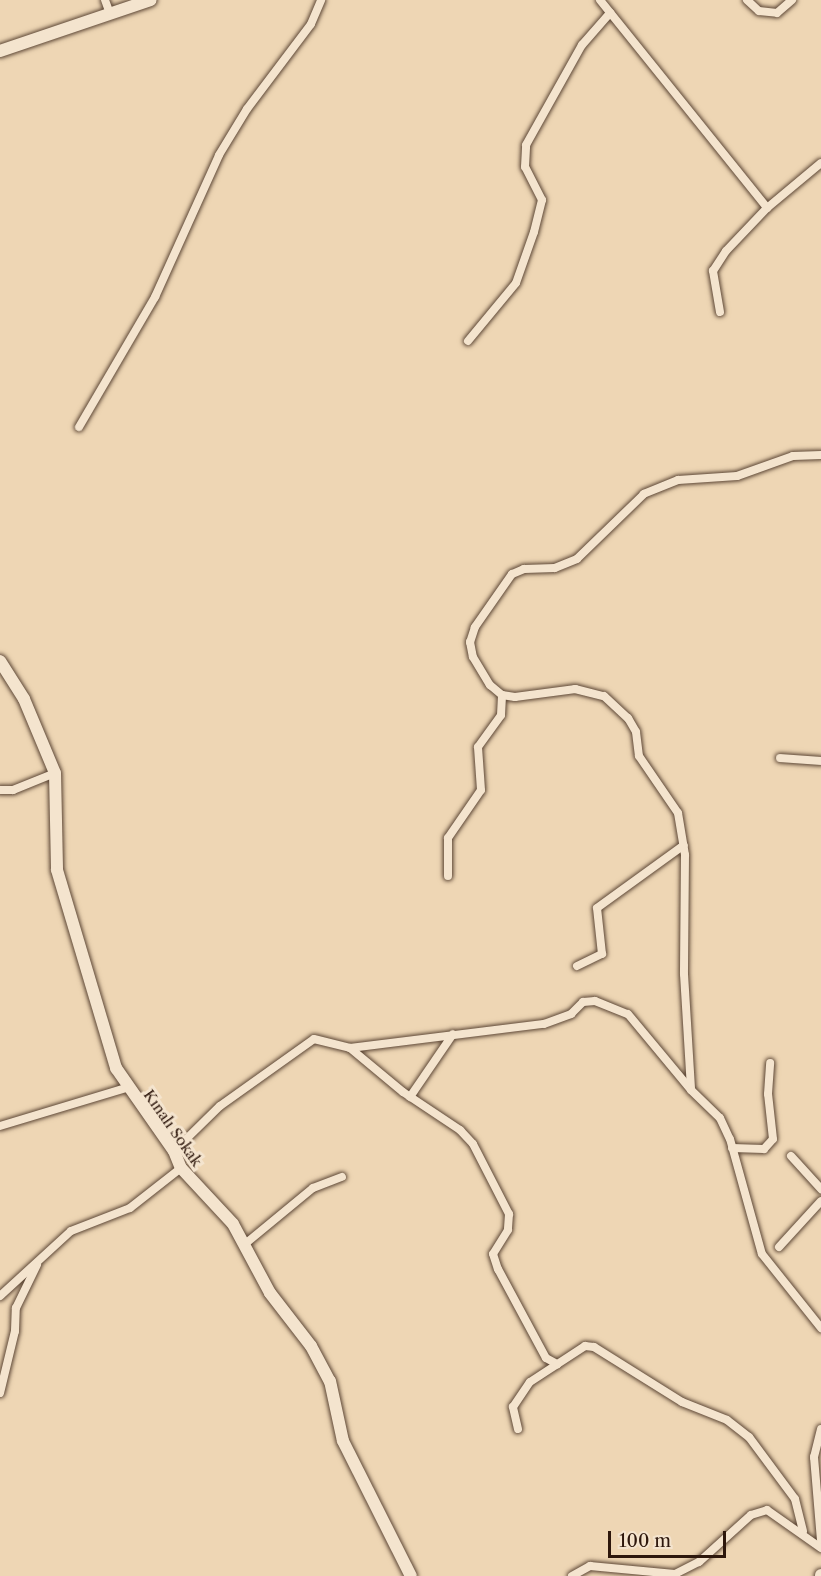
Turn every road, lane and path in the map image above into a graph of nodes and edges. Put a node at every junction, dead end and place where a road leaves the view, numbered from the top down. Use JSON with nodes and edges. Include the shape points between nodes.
{"nodes":[{"id":1,"x":105,"y":0,"type":"edge"},
{"id":2,"x":151,"y":0,"type":"edge"},
{"id":3,"x":321,"y":0,"type":"edge"},
{"id":4,"x":747,"y":0,"type":"edge"},
{"id":5,"x":792,"y":0,"type":"edge"},
{"id":6,"x":604,"y":1,"type":"edge"},
{"id":7,"x":610,"y":13,"type":"junction"},
{"id":8,"x":110,"y":14,"type":"junction"},
{"id":9,"x":0,"y":51,"type":"edge"},
{"id":10,"x":821,"y":163,"type":"edge"},
{"id":11,"x":767,"y":208,"type":"junction"},
{"id":12,"x":720,"y":312,"type":"dead end"},
{"id":13,"x":468,"y":341,"type":"dead end"},
{"id":14,"x":79,"y":427,"type":"dead end"},
{"id":15,"x":821,"y":454,"type":"edge"},
{"id":16,"x":0,"y":661,"type":"edge"},
{"id":17,"x":502,"y":695,"type":"junction"},
{"id":18,"x":780,"y":758,"type":"dead end"},
{"id":19,"x":821,"y":760,"type":"edge"},
{"id":20,"x":55,"y":773,"type":"junction"},
{"id":21,"x":0,"y":790,"type":"edge"},
{"id":22,"x":684,"y":844,"type":"junction"},
{"id":23,"x":448,"y":876,"type":"dead end"},
{"id":24,"x":577,"y":966,"type":"dead end"},
{"id":25,"x":453,"y":1034,"type":"junction"},
{"id":26,"x":350,"y":1048,"type":"junction"},
{"id":27,"x":770,"y":1063,"type":"dead end"},
{"id":28,"x":126,"y":1088,"type":"junction"},
{"id":29,"x":691,"y":1090,"type":"junction"},
{"id":30,"x":410,"y":1097,"type":"junction"},
{"id":31,"x":0,"y":1125,"type":"edge"},
{"id":32,"x":732,"y":1148,"type":"junction"},
{"id":33,"x":174,"y":1151,"type":"junction"},
{"id":34,"x":791,"y":1156,"type":"dead end"},
{"id":35,"x":180,"y":1168,"type":"junction"},
{"id":36,"x":342,"y":1178,"type":"dead end"},
{"id":37,"x":821,"y":1189,"type":"edge"},
{"id":38,"x":821,"y":1201,"type":"edge"},
{"id":39,"x":245,"y":1244,"type":"junction"},
{"id":40,"x":779,"y":1246,"type":"dead end"},
{"id":41,"x":38,"y":1262,"type":"junction"},
{"id":42,"x":0,"y":1296,"type":"edge"},
{"id":43,"x":821,"y":1328,"type":"edge"},
{"id":44,"x":557,"y":1364,"type":"junction"},
{"id":45,"x":0,"y":1393,"type":"edge"},
{"id":46,"x":518,"y":1429,"type":"dead end"},
{"id":47,"x":821,"y":1429,"type":"edge"},
{"id":48,"x":818,"y":1473,"type":"edge"},
{"id":49,"x":802,"y":1532,"type":"junction"},
{"id":50,"x":821,"y":1540,"type":"edge"},
{"id":51,"x":821,"y":1548,"type":"edge"},
{"id":52,"x":411,"y":1576,"type":"edge"},
{"id":53,"x":572,"y":1576,"type":"edge"}],
"edges":[{"from":1,"to":8,"type":"street"},
{"from":2,"to":8,"type":"street"},
{"from":3,"to":14,"type":"street","via":[[311,24],[247,109],[219,155],[154,297]]},
{"from":4,"to":5,"type":"street","via":[[759,11],[777,13]]},
{"from":6,"to":7,"type":"street"},
{"from":7,"to":11,"type":"street"},
{"from":7,"to":13,"type":"street","via":[[582,45],[530,136],[525,167],[542,200],[528,251],[516,284]]},
{"from":8,"to":9,"type":"street"},
{"from":10,"to":11,"type":"street"},
{"from":11,"to":12,"type":"street","via":[[726,251],[713,271]]},
{"from":15,"to":17,"type":"street","via":[[793,456],[737,476],[678,480],[644,494],[577,559],[555,568],[524,569],[512,574],[475,627],[470,642],[472,657],[490,685]]},
{"from":16,"to":20,"type":"street","name":"Kınalı Sokak","via":[[24,699]]},
{"from":17,"to":22,"type":"street","via":[[515,697],[575,689],[604,696],[628,718],[636,732],[639,756],[678,813]]},
{"from":17,"to":23,"type":"street","via":[[501,715],[478,747],[481,790],[448,838]]},
{"from":18,"to":19,"type":"street"},
{"from":20,"to":21,"type":"street","via":[[12,790]]},
{"from":20,"to":28,"type":"street","name":"Kınalı Sokak","via":[[57,870],[102,1032]]},
{"from":22,"to":24,"type":"street","via":[[597,908],[602,954]]},
{"from":22,"to":29,"type":"street","via":[[684,985]]},
{"from":25,"to":26,"type":"street"},
{"from":25,"to":29,"type":"street","via":[[544,1024],[571,1014],[583,1002],[607,1003],[628,1014]]},
{"from":25,"to":30,"type":"street"},
{"from":26,"to":30,"type":"street"},
{"from":26,"to":33,"type":"street","via":[[314,1039],[220,1106]]},
{"from":27,"to":32,"type":"street","via":[[768,1094],[773,1139],[764,1149]]},
{"from":28,"to":31,"type":"street"},
{"from":28,"to":33,"type":"street","name":"Kınalı Sokak"},
{"from":29,"to":32,"type":"street","via":[[720,1118]]},
{"from":30,"to":44,"type":"street","via":[[460,1130],[473,1144],[509,1214],[508,1230],[493,1254],[498,1269],[546,1358]]},
{"from":32,"to":43,"type":"street","via":[[762,1254]]},
{"from":33,"to":35,"type":"street","name":"Kınalı Sokak"},
{"from":34,"to":37,"type":"street"},
{"from":35,"to":39,"type":"street","name":"Kınalı Sokak","via":[[233,1224]]},
{"from":35,"to":41,"type":"street","via":[[130,1208],[71,1231]]},
{"from":36,"to":39,"type":"street","via":[[313,1188]]},
{"from":38,"to":40,"type":"street"},
{"from":39,"to":52,"type":"street","name":"Kınalı Sokak","via":[[270,1293],[305,1336],[327,1374],[343,1442]]},
{"from":41,"to":42,"type":"street"},
{"from":41,"to":45,"type":"street","via":[[16,1308],[15,1331]]},
{"from":44,"to":46,"type":"street","via":[[530,1382],[517,1400],[513,1407]]},
{"from":44,"to":49,"type":"street","via":[[585,1346],[594,1347],[682,1402],[737,1426],[795,1499]]},
{"from":47,"to":48,"type":"street","via":[[815,1444]]},
{"from":48,"to":50,"type":"street"},
{"from":49,"to":51,"type":"street"},
{"from":49,"to":53,"type":"street","via":[[767,1510],[757,1512],[699,1562],[675,1574],[590,1566]]}]}
